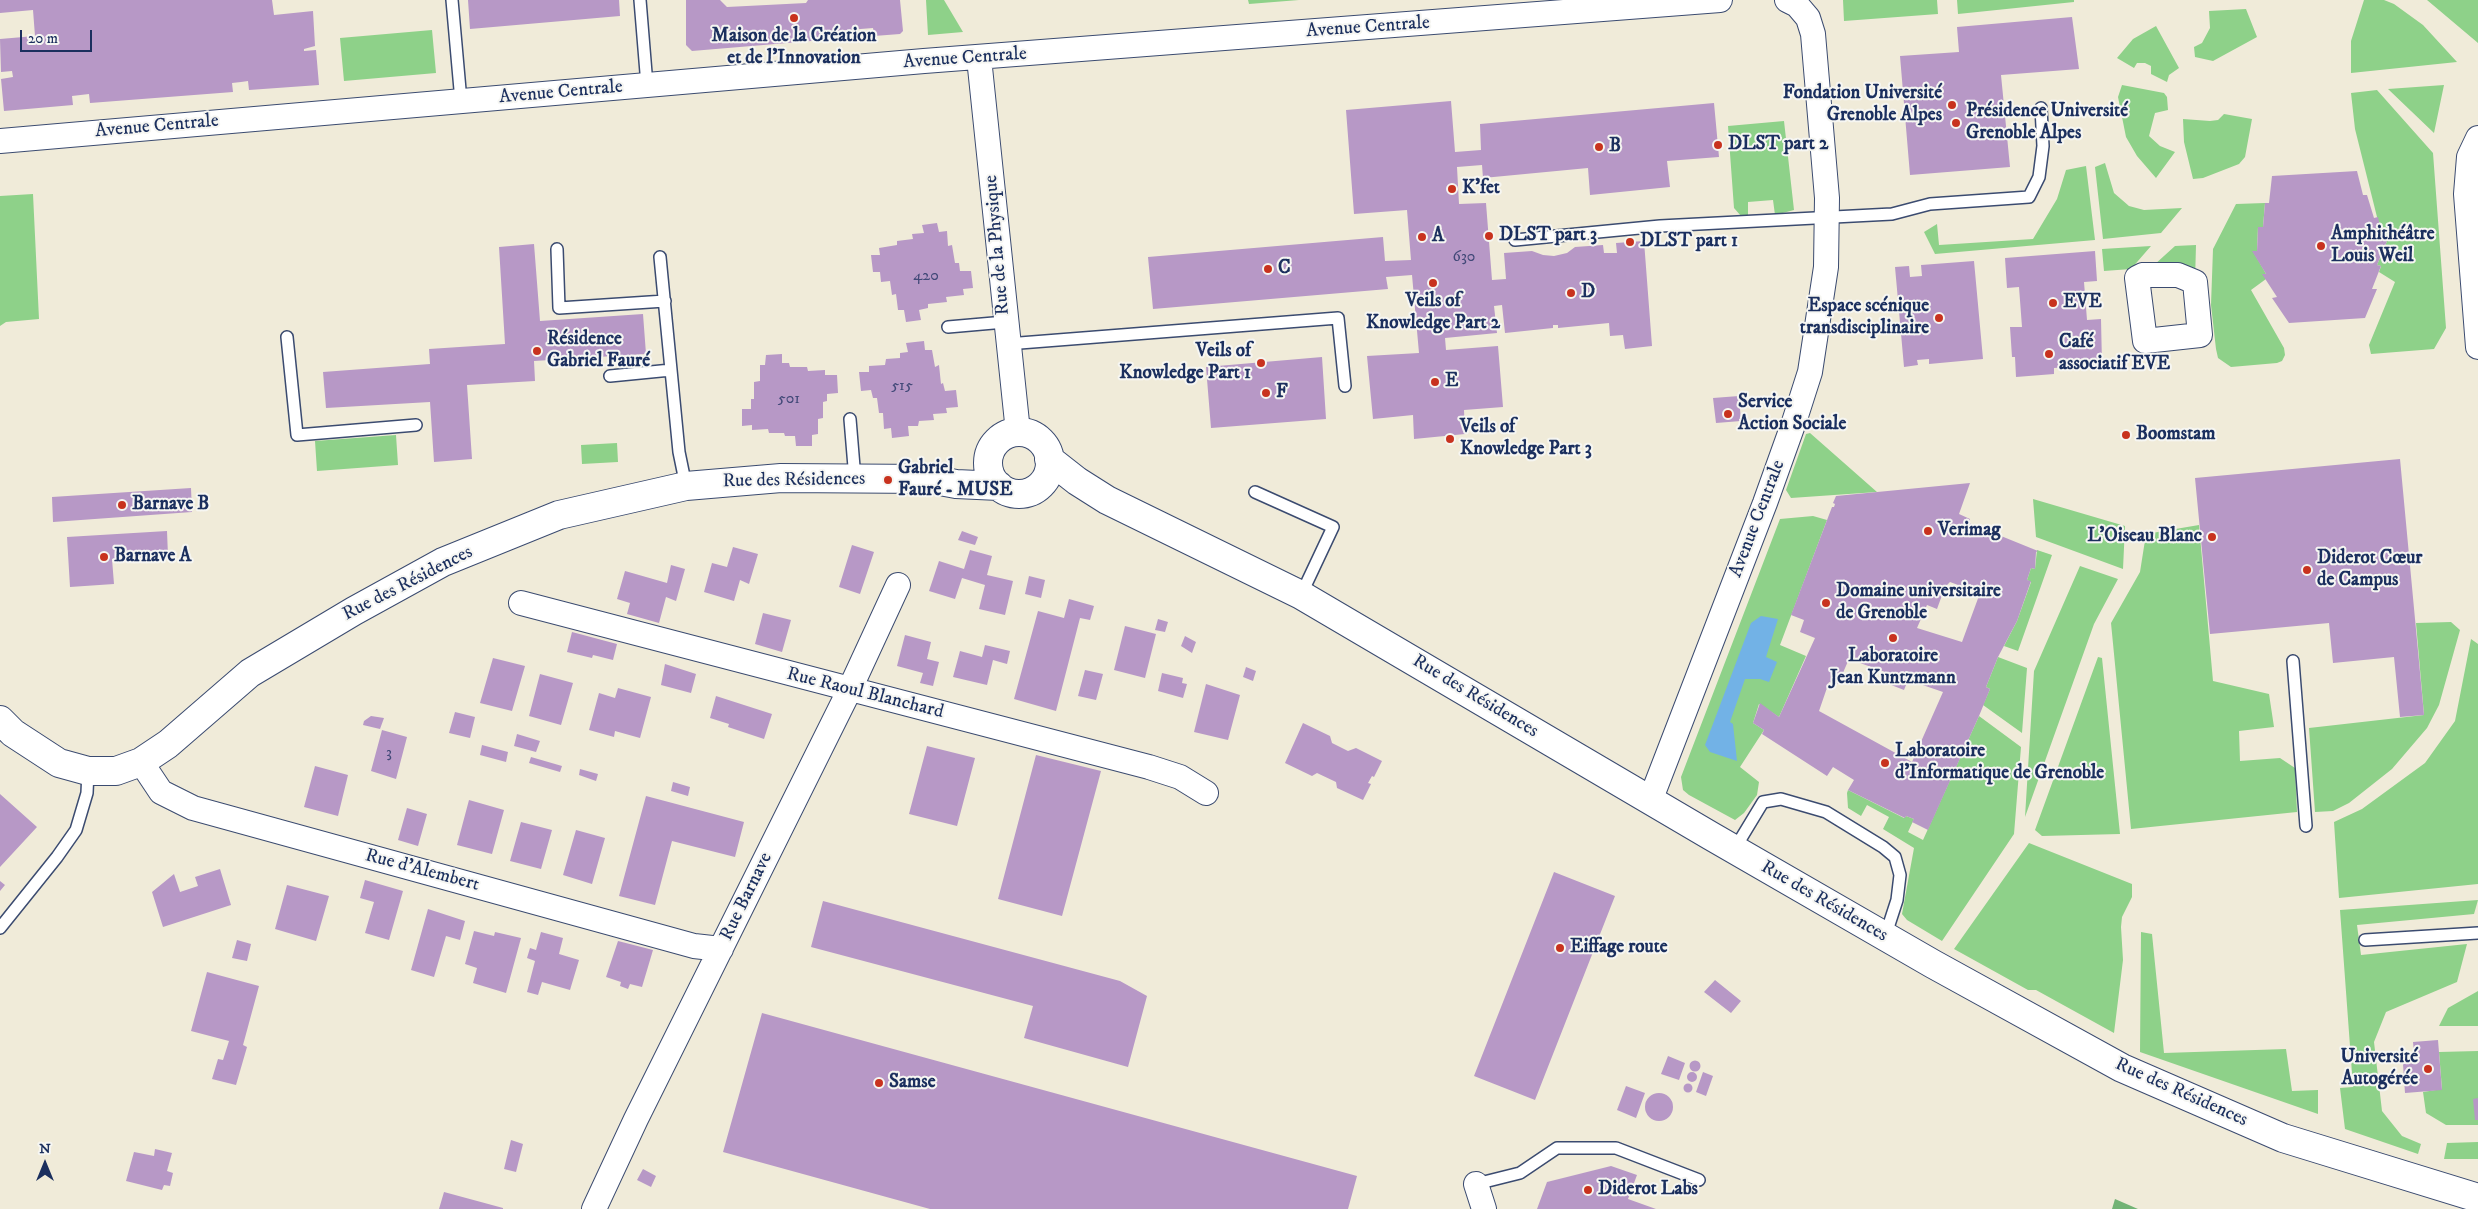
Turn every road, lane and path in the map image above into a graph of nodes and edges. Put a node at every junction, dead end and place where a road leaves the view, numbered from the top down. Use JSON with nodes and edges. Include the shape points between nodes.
{"nodes":[{"id":1,"x":452,"y":0,"type":"edge"},
{"id":2,"x":640,"y":0,"type":"edge"},
{"id":3,"x":1720,"y":0,"type":"edge"},
{"id":4,"x":1795,"y":2,"type":"edge"},
{"id":5,"x":980,"y":58,"type":"junction"},
{"id":6,"x":647,"y":85,"type":"junction"},
{"id":7,"x":461,"y":101,"type":"junction"},
{"id":8,"x":2041,"y":108,"type":"dead end"},
{"id":9,"x":2478,"y":138,"type":"edge"},
{"id":10,"x":0,"y":142,"type":"edge"},
{"id":11,"x":1827,"y":218,"type":"junction"},
{"id":12,"x":1515,"y":240,"type":"dead end"},
{"id":13,"x":557,"y":248,"type":"dead end"},
{"id":14,"x":660,"y":257,"type":"dead end"},
{"id":15,"x":665,"y":301,"type":"junction"},
{"id":16,"x":948,"y":327,"type":"dead end"},
{"id":17,"x":1006,"y":333,"type":"junction"},
{"id":18,"x":287,"y":336,"type":"dead end"},
{"id":19,"x":2478,"y":347,"type":"edge"},
{"id":20,"x":672,"y":370,"type":"junction"},
{"id":21,"x":610,"y":376,"type":"dead end"},
{"id":22,"x":1345,"y":386,"type":"dead end"},
{"id":23,"x":850,"y":418,"type":"dead end"},
{"id":24,"x":416,"y":425,"type":"dead end"},
{"id":25,"x":1018,"y":432,"type":"junction"},
{"id":26,"x":1049,"y":459,"type":"junction"},
{"id":27,"x":988,"y":460,"type":"junction"},
{"id":28,"x":855,"y":479,"type":"junction"},
{"id":29,"x":929,"y":479,"type":"junction"},
{"id":30,"x":1039,"y":485,"type":"junction"},
{"id":31,"x":686,"y":486,"type":"junction"},
{"id":32,"x":999,"y":486,"type":"junction"},
{"id":33,"x":1254,"y":492,"type":"dead end"},
{"id":34,"x":1199,"y":544,"type":"junction"},
{"id":35,"x":898,"y":585,"type":"dead end"},
{"id":36,"x":1301,"y":595,"type":"junction"},
{"id":37,"x":520,"y":603,"type":"dead end"},
{"id":38,"x":2294,"y":661,"type":"dead end"},
{"id":39,"x":849,"y":691,"type":"junction"},
{"id":40,"x":0,"y":720,"type":"edge"},
{"id":41,"x":141,"y":762,"type":"junction"},
{"id":42,"x":88,"y":771,"type":"junction"},
{"id":43,"x":1206,"y":793,"type":"dead end"},
{"id":44,"x":1650,"y":801,"type":"junction"},
{"id":45,"x":2306,"y":826,"type":"dead end"},
{"id":46,"x":1734,"y":850,"type":"junction"},
{"id":47,"x":0,"y":928,"type":"edge"},
{"id":48,"x":2478,"y":933,"type":"edge"},
{"id":49,"x":1885,"y":936,"type":"junction"},
{"id":50,"x":2365,"y":940,"type":"dead end"},
{"id":51,"x":721,"y":949,"type":"junction"},
{"id":52,"x":1699,"y":1180,"type":"dead end"},
{"id":53,"x":1476,"y":1184,"type":"joint"},
{"id":54,"x":2478,"y":1198,"type":"edge"},
{"id":55,"x":594,"y":1209,"type":"edge"},
{"id":56,"x":1484,"y":1209,"type":"edge"}],
"edges":[{"from":1,"to":7,"type":"lane"},
{"from":2,"to":6,"type":"lane"},
{"from":3,"to":5,"type":"street","name":"Avenue Centrale"},
{"from":4,"to":11,"type":"street","name":"Avenue Centrale","via":[[1808,18],[1813,34]]},
{"from":5,"to":6,"type":"street","name":"Avenue Centrale"},
{"from":5,"to":17,"type":"street","name":"Rue de la Physique"},
{"from":6,"to":7,"type":"street","name":"Avenue Centrale"},
{"from":7,"to":10,"type":"street","name":"Avenue Centrale"},
{"from":8,"to":11,"type":"lane","via":[[2043,146],[2039,177],[2029,197],[1930,204],[1892,214]]},
{"from":9,"to":19,"type":"street","via":[[2469,157],[2466,194]]},
{"from":11,"to":12,"type":"lane","via":[[1660,226]]},
{"from":11,"to":44,"type":"street","name":"Avenue Centrale","via":[[1826,268],[1810,372]]},
{"from":13,"to":15,"type":"lane","via":[[559,308]]},
{"from":14,"to":15,"type":"lane"},
{"from":15,"to":20,"type":"lane"},
{"from":16,"to":17,"type":"lane"},
{"from":17,"to":22,"type":"lane","via":[[1338,318]]},
{"from":17,"to":25,"type":"street","name":"Rue de la Physique"},
{"from":18,"to":24,"type":"lane","via":[[297,435]]},
{"from":20,"to":21,"type":"lane"},
{"from":20,"to":31,"type":"lane","via":[[679,452]]},
{"from":23,"to":28,"type":"lane"},
{"from":25,"to":26,"type":"street","via":[[1041,441]]},
{"from":25,"to":27,"type":"street","via":[[1001,437]]},
{"from":26,"to":30,"type":"street","via":[[1046,476]]},
{"from":26,"to":34,"type":"street","name":"Rue des Résidences","via":[[1107,500]]},
{"from":27,"to":29,"type":"street","name":"Rue des Résidences"},
{"from":27,"to":32,"type":"street","via":[[992,479]]},
{"from":28,"to":29,"type":"street","name":"Rue des Résidences"},
{"from":28,"to":31,"type":"street","name":"Rue des Résidences","via":[[781,478]]},
{"from":29,"to":32,"type":"street","name":"Rue des Résidences"},
{"from":30,"to":32,"type":"street","via":[[1025,493]]},
{"from":30,"to":34,"type":"street","name":"Rue des Résidences"},
{"from":31,"to":41,"type":"street","name":"Rue des Résidences","via":[[559,515],[443,562],[250,672],[168,744]]},
{"from":33,"to":36,"type":"lane","via":[[1333,527]]},
{"from":34,"to":36,"type":"street","name":"Rue des Résidences"},
{"from":35,"to":39,"type":"street","name":"Rue Barnave"},
{"from":36,"to":44,"type":"street","name":"Rue des Résidences"},
{"from":37,"to":39,"type":"street","name":"Rue Raoul Blanchard"},
{"from":38,"to":45,"type":"lane"},
{"from":39,"to":43,"type":"street","name":"Rue Raoul Blanchard","via":[[1149,767],[1180,777]]},
{"from":39,"to":51,"type":"street","name":"Rue Barnave"},
{"from":40,"to":42,"type":"street","name":"Rue des Résidences","via":[[13,733],[59,763]]},
{"from":41,"to":42,"type":"street","name":"Rue des Résidences","via":[[116,771]]},
{"from":41,"to":51,"type":"street","name":"Rue d'Alembert","via":[[161,792],[193,808],[694,946]]},
{"from":42,"to":47,"type":"lane","via":[[87,793],[76,830]]},
{"from":44,"to":46,"type":"street","name":"Rue des Résidences"},
{"from":46,"to":49,"type":"street","name":"Rue des Résidences"},
{"from":46,"to":49,"type":"lane","via":[[1763,802],[1781,799],[1826,812],[1895,857],[1900,875],[1897,900]]},
{"from":48,"to":50,"type":"lane"},
{"from":49,"to":54,"type":"street","name":"Rue des Résidences","via":[[2122,1068],[2283,1138]]},
{"from":51,"to":55,"type":"street","name":"Rue Barnave"},
{"from":52,"to":53,"type":"lane","via":[[1616,1148],[1557,1148],[1520,1173]]},
{"from":53,"to":56,"type":"street"}]}
